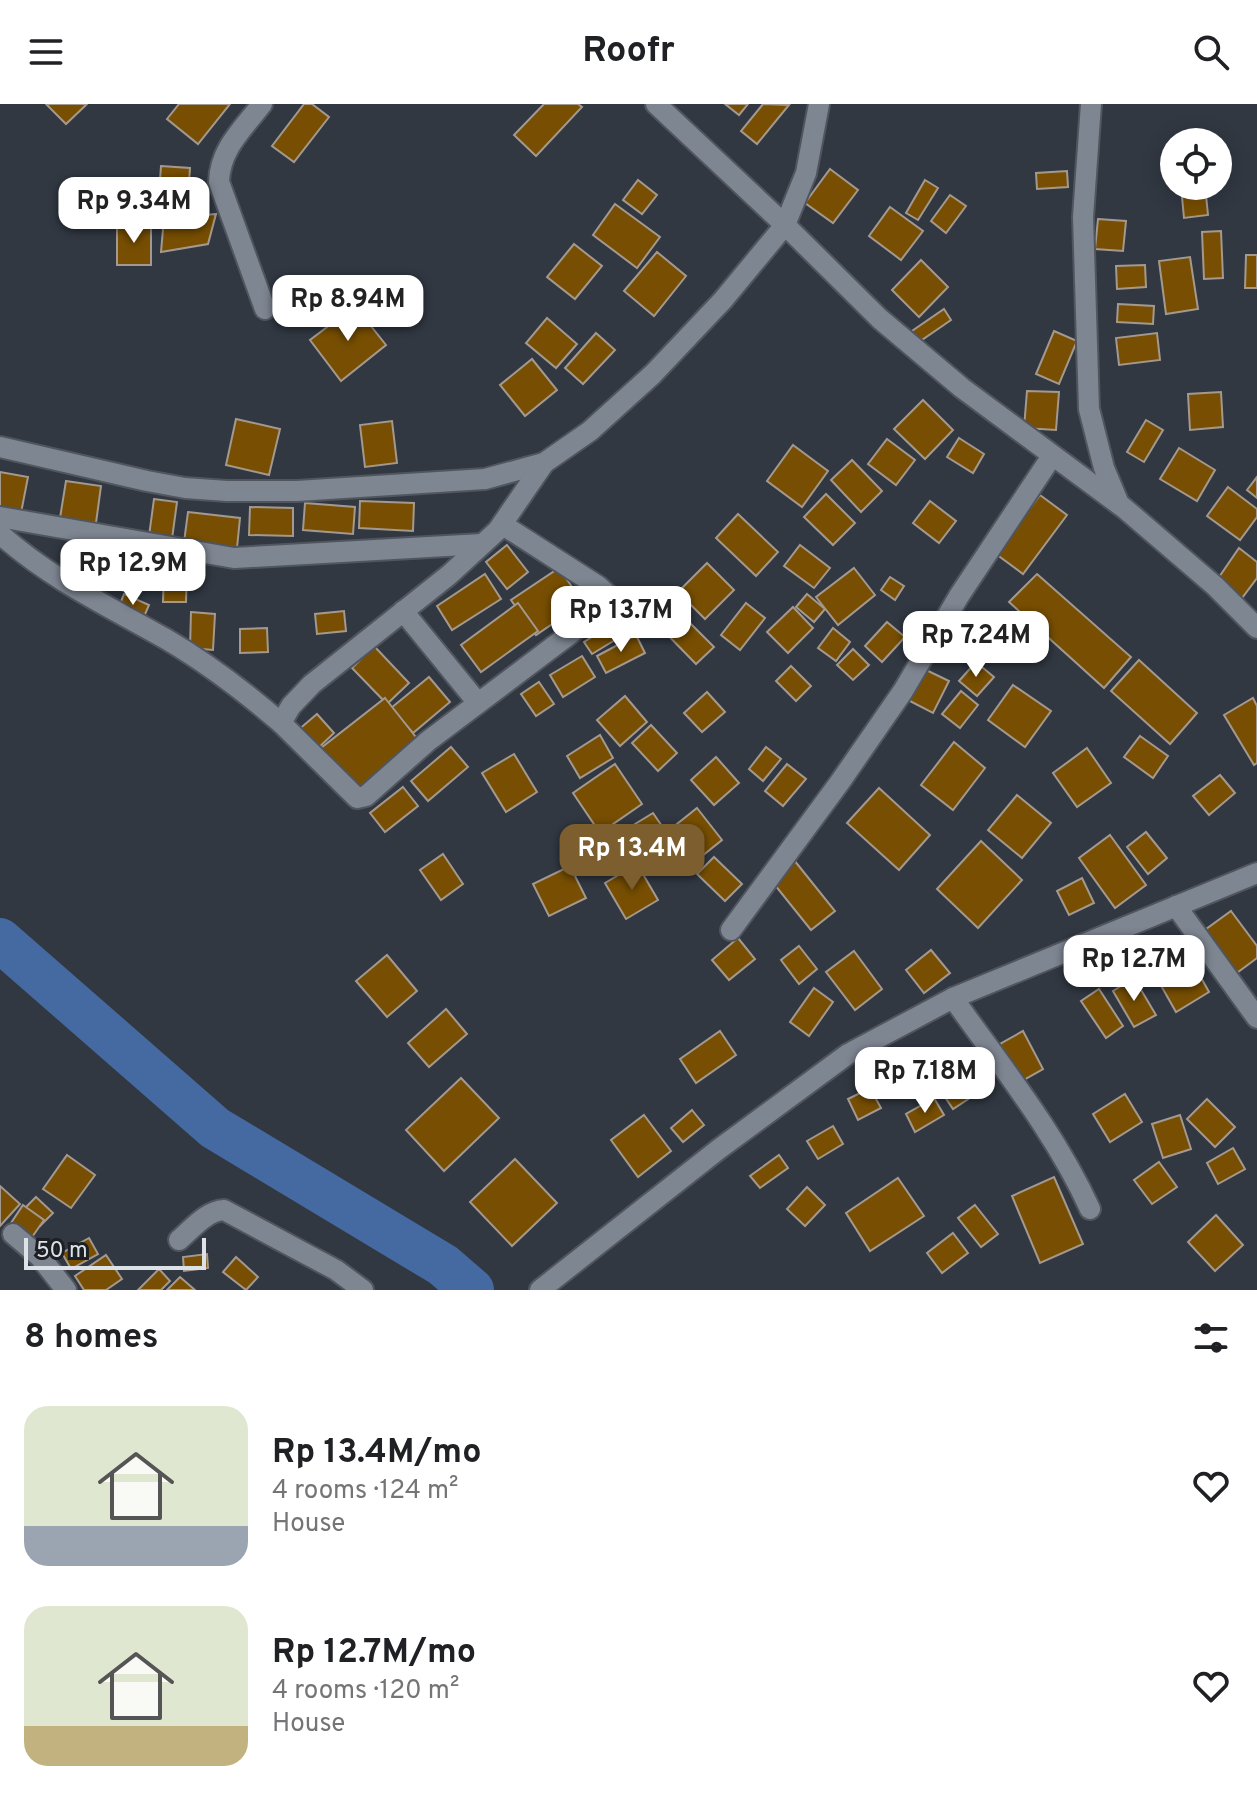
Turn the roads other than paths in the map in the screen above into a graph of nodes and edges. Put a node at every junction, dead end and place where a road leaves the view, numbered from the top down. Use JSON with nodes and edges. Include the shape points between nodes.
{"nodes":[{"id":1,"x":262,"y":104,"type":"edge"},
{"id":2,"x":656,"y":104,"type":"edge"},
{"id":3,"x":819,"y":104,"type":"edge"},
{"id":4,"x":1091,"y":104,"type":"edge"},
{"id":5,"x":785,"y":225,"type":"junction"},
{"id":6,"x":265,"y":309,"type":"dead end"},
{"id":7,"x":0,"y":447,"type":"edge"},
{"id":8,"x":1052,"y":456,"type":"junction"},
{"id":9,"x":544,"y":463,"type":"junction"},
{"id":10,"x":1119,"y":504,"type":"junction"},
{"id":11,"x":0,"y":517,"type":"edge"},
{"id":12,"x":503,"y":525,"type":"junction"},
{"id":13,"x":0,"y":534,"type":"edge"},
{"id":14,"x":482,"y":544,"type":"junction"},
{"id":15,"x":403,"y":611,"type":"junction"},
{"id":16,"x":1257,"y":628,"type":"edge"},
{"id":17,"x":478,"y":703,"type":"junction"},
{"id":18,"x":281,"y":723,"type":"junction"},
{"id":19,"x":1257,"y":873,"type":"edge"},
{"id":20,"x":1176,"y":906,"type":"junction"},
{"id":21,"x":731,"y":930,"type":"dead end"},
{"id":22,"x":953,"y":998,"type":"junction"},
{"id":23,"x":1257,"y":1018,"type":"edge"},
{"id":24,"x":1090,"y":1209,"type":"dead end"},
{"id":25,"x":13,"y":1234,"type":"dead end"},
{"id":26,"x":179,"y":1240,"type":"dead end"},
{"id":27,"x":546,"y":1285,"type":"edge"},
{"id":28,"x":66,"y":1290,"type":"edge"},
{"id":29,"x":363,"y":1290,"type":"edge"}],
"edges":[{"from":1,"to":6,"type":"street","via":[[227,149],[219,164],[219,182]]},
{"from":2,"to":5,"type":"street"},
{"from":3,"to":5,"type":"street","via":[[806,173]]},
{"from":4,"to":10,"type":"street","via":[[1083,217],[1089,409]]},
{"from":5,"to":8,"type":"street","via":[[880,319]]},
{"from":5,"to":9,"type":"street","via":[[653,374],[590,431]]},
{"from":7,"to":9,"type":"street","via":[[147,481],[227,491],[485,479]]},
{"from":8,"to":10,"type":"street"},
{"from":8,"to":21,"type":"street","via":[[903,691]]},
{"from":9,"to":12,"type":"street"},
{"from":10,"to":16,"type":"street"},
{"from":11,"to":14,"type":"street","via":[[234,558]]},
{"from":12,"to":14,"type":"street"},
{"from":12,"to":17,"type":"street","via":[[598,586],[608,598],[584,623]]},
{"from":13,"to":18,"type":"street","via":[[65,584],[213,669]]},
{"from":14,"to":15,"type":"street"},
{"from":15,"to":17,"type":"street"},
{"from":15,"to":18,"type":"street","via":[[312,684]]},
{"from":17,"to":18,"type":"street","via":[[360,798]]},
{"from":19,"to":20,"type":"street"},
{"from":20,"to":22,"type":"street"},
{"from":20,"to":23,"type":"street"},
{"from":22,"to":24,"type":"street","via":[[1062,1154]]},
{"from":22,"to":27,"type":"street","via":[[848,1054]]},
{"from":25,"to":28,"type":"street"},
{"from":26,"to":29,"type":"street","via":[[206,1216],[224,1210],[326,1264]]}]}
